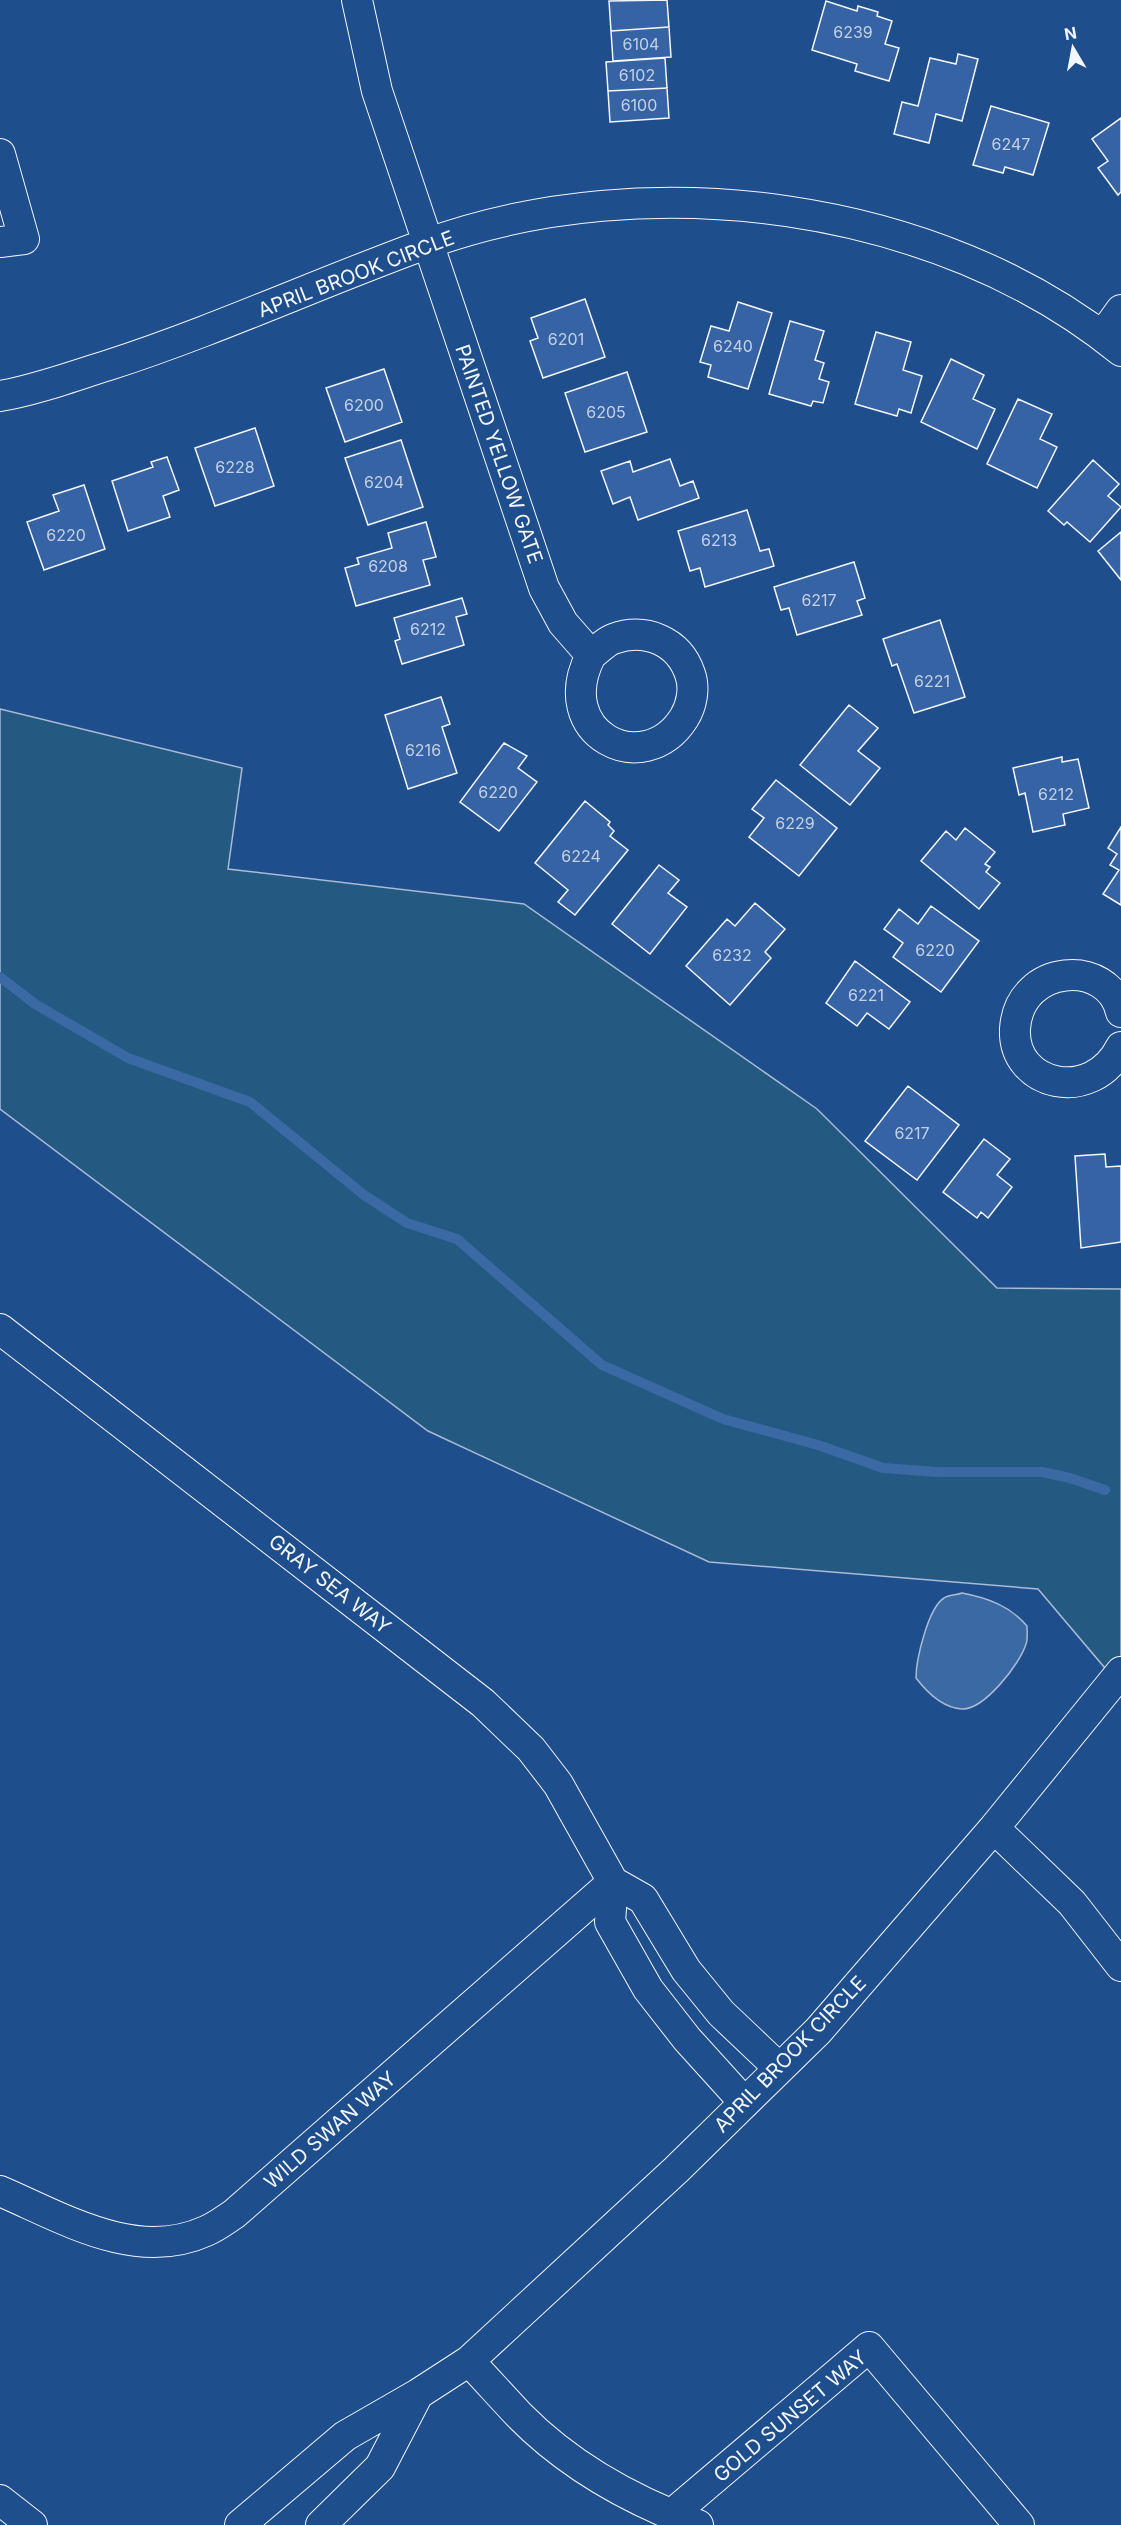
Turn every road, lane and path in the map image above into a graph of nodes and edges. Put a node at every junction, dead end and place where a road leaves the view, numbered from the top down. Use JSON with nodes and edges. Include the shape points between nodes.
{"nodes":[{"id":1,"x":357,"y":0,"type":"edge"},
{"id":2,"x":0,"y":154,"type":"edge"},
{"id":3,"x":0,"y":242,"type":"edge"},
{"id":4,"x":428,"y":243,"type":"junction"},
{"id":5,"x":1121,"y":310,"type":"edge"},
{"id":6,"x":1112,"y":343,"type":"edge"},
{"id":7,"x":0,"y":396,"type":"edge"},
{"id":8,"x":591,"y":655,"type":"dead end"},
{"id":9,"x":1121,"y":1012,"type":"edge"},
{"id":10,"x":1121,"y":1047,"type":"edge"},
{"id":11,"x":0,"y":1329,"type":"edge"},
{"id":12,"x":1121,"y":1671,"type":"edge"},
{"id":13,"x":994,"y":1828,"type":"junction"},
{"id":14,"x":613,"y":1882,"type":"junction"},
{"id":15,"x":1121,"y":1966,"type":"edge"},
{"id":16,"x":779,"y":2068,"type":"junction"},
{"id":17,"x":744,"y":2103,"type":"junction"},
{"id":18,"x":0,"y":2191,"type":"edge"},
{"id":19,"x":469,"y":2361,"type":"junction"},
{"id":20,"x":418,"y":2394,"type":"junction"},
{"id":21,"x":0,"y":2500,"type":"edge"},
{"id":22,"x":685,"y":2520,"type":"edge"},
{"id":23,"x":32,"y":2525,"type":"edge"},
{"id":24,"x":240,"y":2525,"type":"edge"},
{"id":25,"x":321,"y":2525,"type":"edge"},
{"id":26,"x":1019,"y":2525,"type":"edge"}],
"edges":[{"from":1,"to":4,"type":"street","name":"PAINTED YELLOW GATE","via":[[377,91]]},
{"from":2,"to":3,"type":"street","via":[[24,239]]},
{"from":4,"to":6,"type":"street","name":"APRIL BROOK CIRCLE","via":[[505,222],[618,203],[738,204],[800,213],[919,243],[1029,290]]},
{"from":4,"to":7,"type":"street","name":"APRIL BROOK CIRCLE","via":[[185,340]]},
{"from":4,"to":8,"type":"street","name":"PAINTED YELLOW GATE","via":[[544,588],[563,622]]},
{"from":5,"to":6,"type":"street"},
{"from":9,"to":10,"type":"street","via":[[1109,991],[1093,980],[1064,975],[1048,979],[1025,998],[1017,1014],[1015,1032],[1020,1052],[1031,1068],[1066,1083],[1086,1081],[1101,1074],[1114,1062]]},
{"from":11,"to":14,"type":"street","name":"GRAY SEA WAY","via":[[483,1702],[531,1749],[558,1784]]},
{"from":12,"to":13,"type":"street","name":"APRIL BROOK CIRCLE"},
{"from":13,"to":15,"type":"street","via":[[1072,1903]]},
{"from":13,"to":16,"type":"street","name":"APRIL BROOK CIRCLE","via":[[818,2031]]},
{"from":14,"to":16,"type":"street","via":[[643,1899],[686,1970],[721,2013]]},
{"from":14,"to":17,"type":"street","via":[[610,1922],[648,1989]]},
{"from":14,"to":18,"type":"street","name":"WILD SWAN WAY","via":[[234,2214],[205,2232],[148,2242],[115,2239]]},
{"from":16,"to":17,"type":"street","name":"APRIL BROOK CIRCLE"},
{"from":17,"to":19,"type":"street","name":"APRIL BROOK CIRCLE"},
{"from":19,"to":20,"type":"street","name":"APRIL BROOK CIRCLE"},
{"from":19,"to":22,"type":"street","name":"GOLD SUNSET WAY","via":[[520,2416],[564,2454],[617,2488]]},
{"from":20,"to":24,"type":"street","name":"APRIL BROOK CIRCLE","via":[[345,2436]]},
{"from":20,"to":25,"type":"street","name":"APRIL BROOK CIRCLE","via":[[380,2467]]},
{"from":21,"to":23,"type":"street"},
{"from":22,"to":26,"type":"street","name":"GOLD SUNSET WAY","via":[[869,2347]]}]}
